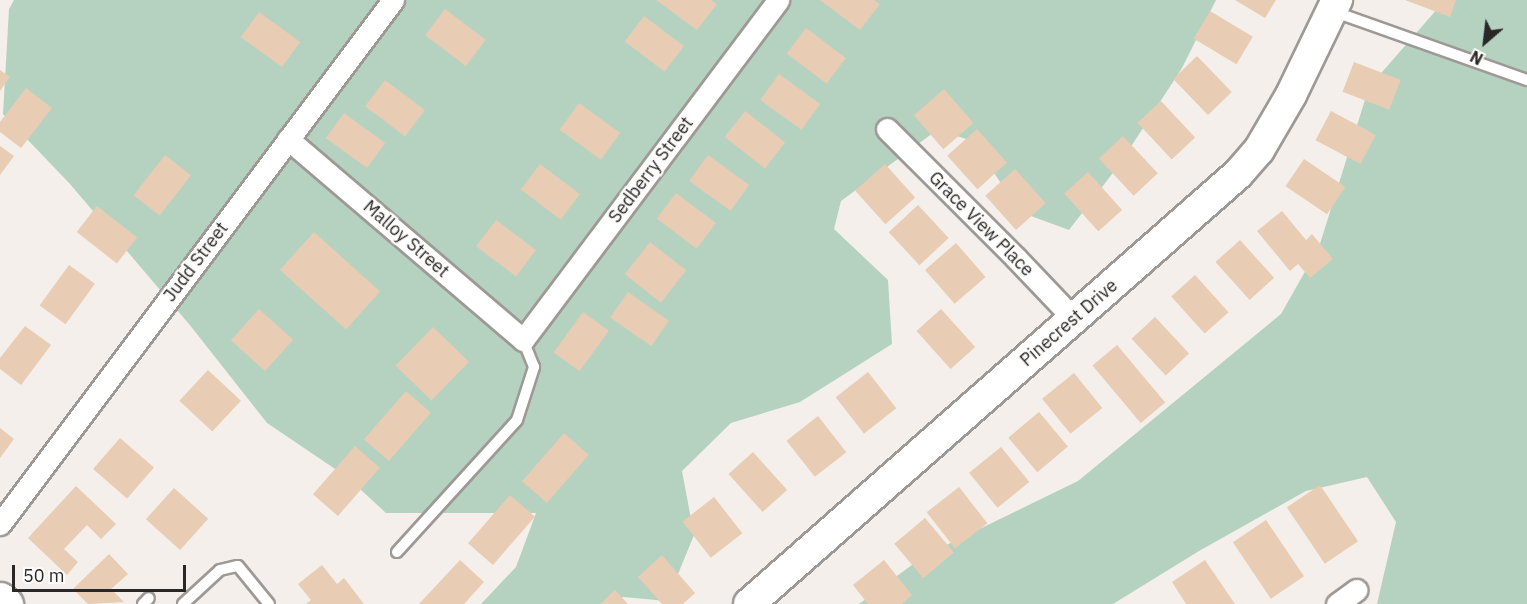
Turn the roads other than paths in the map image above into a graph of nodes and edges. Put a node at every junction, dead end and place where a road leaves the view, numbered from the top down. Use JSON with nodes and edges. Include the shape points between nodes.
{"nodes":[{"id":1,"x":393,"y":0,"type":"edge"},
{"id":2,"x":778,"y":0,"type":"edge"},
{"id":3,"x":1335,"y":5,"type":"edge"},
{"id":4,"x":1527,"y":80,"type":"edge"},
{"id":5,"x":887,"y":129,"type":"dead end"},
{"id":6,"x":288,"y":139,"type":"junction"},
{"id":7,"x":1074,"y":320,"type":"junction"},
{"id":8,"x":523,"y":340,"type":"junction"},
{"id":9,"x":0,"y":525,"type":"edge"},
{"id":10,"x":397,"y":552,"type":"dead end"},
{"id":11,"x":1356,"y":590,"type":"dead end"},
{"id":12,"x":0,"y":598,"type":"edge"},
{"id":13,"x":6,"y":604,"type":"edge"},
{"id":14,"x":183,"y":604,"type":"edge"},
{"id":15,"x":269,"y":604,"type":"edge"},
{"id":16,"x":749,"y":604,"type":"edge"},
{"id":17,"x":1337,"y":604,"type":"edge"}],
"edges":[{"from":1,"to":6,"type":"street","name":"Judd Street"},
{"from":2,"to":8,"type":"street","name":"Sedberry Street"},
{"from":3,"to":4,"type":"lane"},
{"from":3,"to":7,"type":"street","name":"Pinecrest Drive","via":[[1259,150],[1238,174]]},
{"from":5,"to":7,"type":"street","name":"Grace View Place"},
{"from":6,"to":8,"type":"street","name":"Malloy Street"},
{"from":6,"to":9,"type":"street","name":"Judd Street"},
{"from":7,"to":16,"type":"street","name":"Pinecrest Drive"},
{"from":8,"to":10,"type":"lane","via":[[534,367],[517,420]]},
{"from":11,"to":17,"type":"street"},
{"from":12,"to":13,"type":"main road"},
{"from":14,"to":15,"type":"lane","via":[[220,570],[238,566]]}]}
